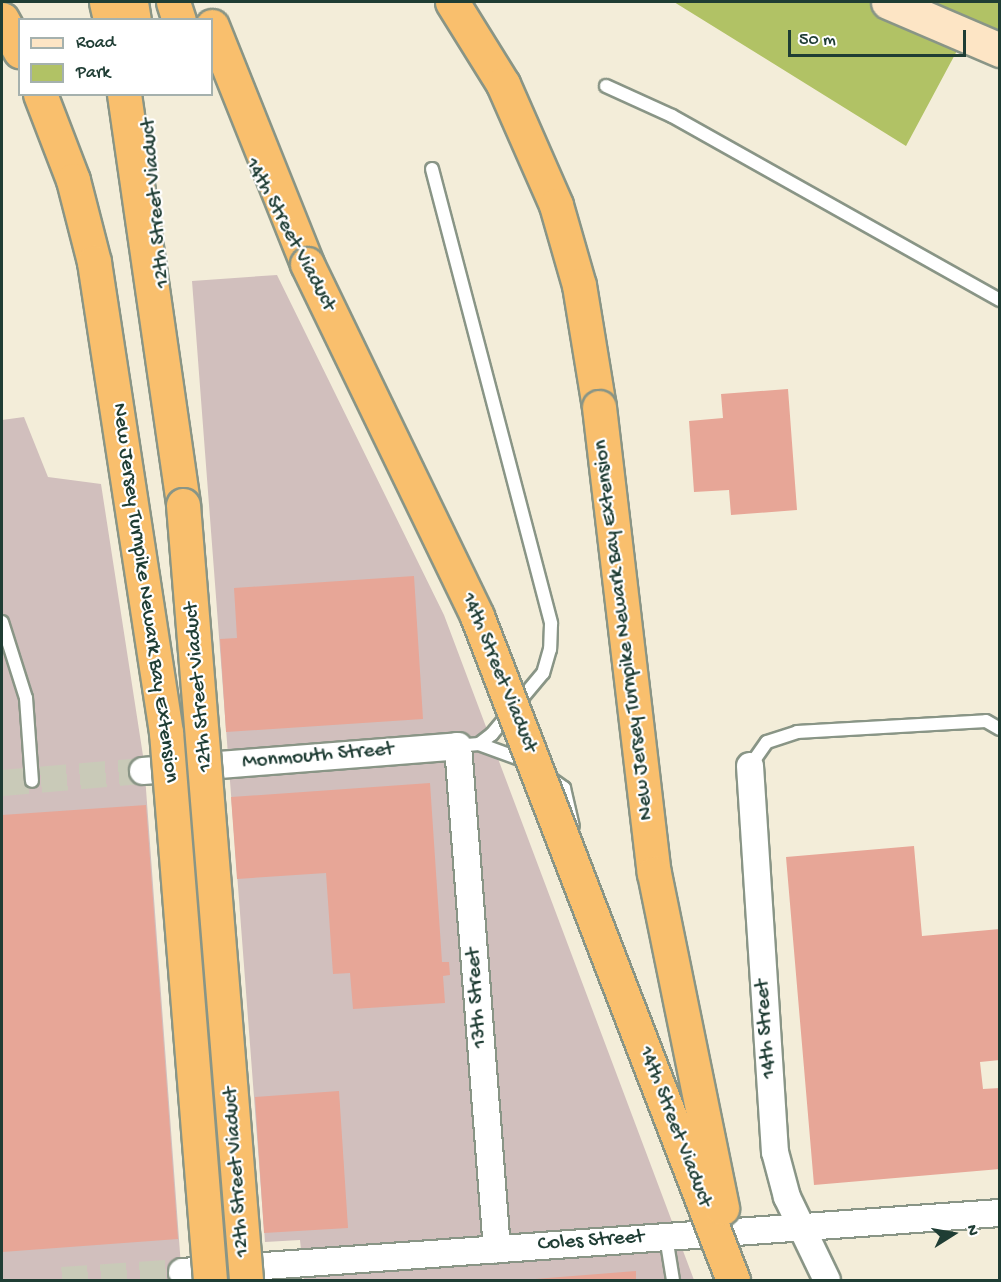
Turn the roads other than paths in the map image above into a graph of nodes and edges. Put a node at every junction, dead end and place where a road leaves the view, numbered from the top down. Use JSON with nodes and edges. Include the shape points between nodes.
{"nodes":[{"id":1,"x":106,"y":2,"type":"edge"},
{"id":2,"x":131,"y":2,"type":"edge"},
{"id":3,"x":173,"y":2,"type":"edge"},
{"id":4,"x":204,"y":2,"type":"edge"},
{"id":5,"x":452,"y":2,"type":"edge"},
{"id":6,"x":888,"y":2,"type":"edge"},
{"id":7,"x":110,"y":18,"type":"edge"},
{"id":8,"x":134,"y":18,"type":"edge"},
{"id":9,"x":178,"y":18,"type":"edge"},
{"id":10,"x":208,"y":18,"type":"edge"},
{"id":11,"x":2,"y":19,"type":"edge"},
{"id":12,"x":213,"y":29,"type":"edge"},
{"id":13,"x":18,"y":47,"type":"edge"},
{"id":14,"x":999,"y":50,"type":"edge"},
{"id":15,"x":606,"y":86,"type":"dead end"},
{"id":16,"x":213,"y":92,"type":"edge"},
{"id":17,"x":41,"y":96,"type":"edge"},
{"id":18,"x":124,"y":96,"type":"edge"},
{"id":19,"x":147,"y":96,"type":"edge"},
{"id":20,"x":432,"y":169,"type":"dead end"},
{"id":21,"x":307,"y":264,"type":"junction"},
{"id":22,"x":999,"y":300,"type":"edge"},
{"id":23,"x":183,"y":505,"type":"junction"},
{"id":24,"x":2,"y":622,"type":"edge"},
{"id":25,"x":999,"y":729,"type":"edge"},
{"id":26,"x":469,"y":745,"type":"junction"},
{"id":27,"x":750,"y":766,"type":"joint"},
{"id":28,"x":143,"y":771,"type":"tunnel mouth"},
{"id":29,"x":32,"y":780,"type":"dead end"},
{"id":30,"x":583,"y":867,"type":"dead end"},
{"id":31,"x":999,"y":1213,"type":"edge"},
{"id":32,"x":801,"y":1227,"type":"junction"},
{"id":33,"x":666,"y":1237,"type":"junction"},
{"id":34,"x":497,"y":1250,"type":"junction"},
{"id":35,"x":287,"y":1273,"type":"edge"},
{"id":36,"x":196,"y":1276,"type":"edge"},
{"id":37,"x":246,"y":1281,"type":"edge"},
{"id":38,"x":674,"y":1281,"type":"edge"},
{"id":39,"x":733,"y":1281,"type":"edge"},
{"id":40,"x":738,"y":1281,"type":"edge"},
{"id":41,"x":828,"y":1281,"type":"edge"}],
"edges":[{"from":1,"to":7,"type":"highway"},
{"from":2,"to":8,"type":"highway"},
{"from":3,"to":9,"type":"highway"},
{"from":4,"to":10,"type":"highway"},
{"from":5,"to":40,"type":"highway","name":"New Jersey Turnpike Newark Bay Extension","bridge":true,"via":[[491,62],[526,129],[556,205],[579,285],[599,407],[655,883]]},
{"from":6,"to":14,"type":"street"},
{"from":11,"to":13,"type":"highway"},
{"from":12,"to":21,"type":"highway"},
{"from":15,"to":22,"type":"lane","via":[[672,116]]},
{"from":16,"to":21,"type":"highway","name":"14th Street Viaduct"},
{"from":17,"to":36,"type":"highway","name":"New Jersey Turnpike Newark Bay Extension","bridge":true,"via":[[73,180],[96,272],[166,732]]},
{"from":18,"to":23,"type":"highway"},
{"from":19,"to":23,"type":"highway","name":"12th Street Viaduct"},
{"from":20,"to":26,"type":"lane","via":[[551,624],[550,649],[543,673]]},
{"from":21,"to":39,"type":"highway","name":"14th Street Viaduct","bridge":true,"via":[[477,616]]},
{"from":23,"to":37,"type":"highway","name":"12th Street Viaduct","bridge":true},
{"from":24,"to":29,"type":"lane","via":[[26,698]]},
{"from":25,"to":27,"type":"lane","via":[[986,722],[797,732],[767,742]]},
{"from":26,"to":28,"type":"street","name":"Monmouth Street"},
{"from":26,"to":30,"type":"lane","via":[[521,757],[564,788]]},
{"from":26,"to":34,"type":"street","name":"13th Street"},
{"from":27,"to":32,"type":"street","name":"14th Street","via":[[775,1152],[781,1183]]},
{"from":31,"to":32,"type":"street","name":"Coles Street"},
{"from":32,"to":33,"type":"street","name":"Coles Street"},
{"from":32,"to":41,"type":"street","name":"14th Street"},
{"from":33,"to":34,"type":"street","name":"Coles Street"},
{"from":33,"to":38,"type":"lane"},
{"from":34,"to":35,"type":"street","name":"Coles Street"},
{"from":35,"to":36,"type":"street","name":"Coles Street"}]}
